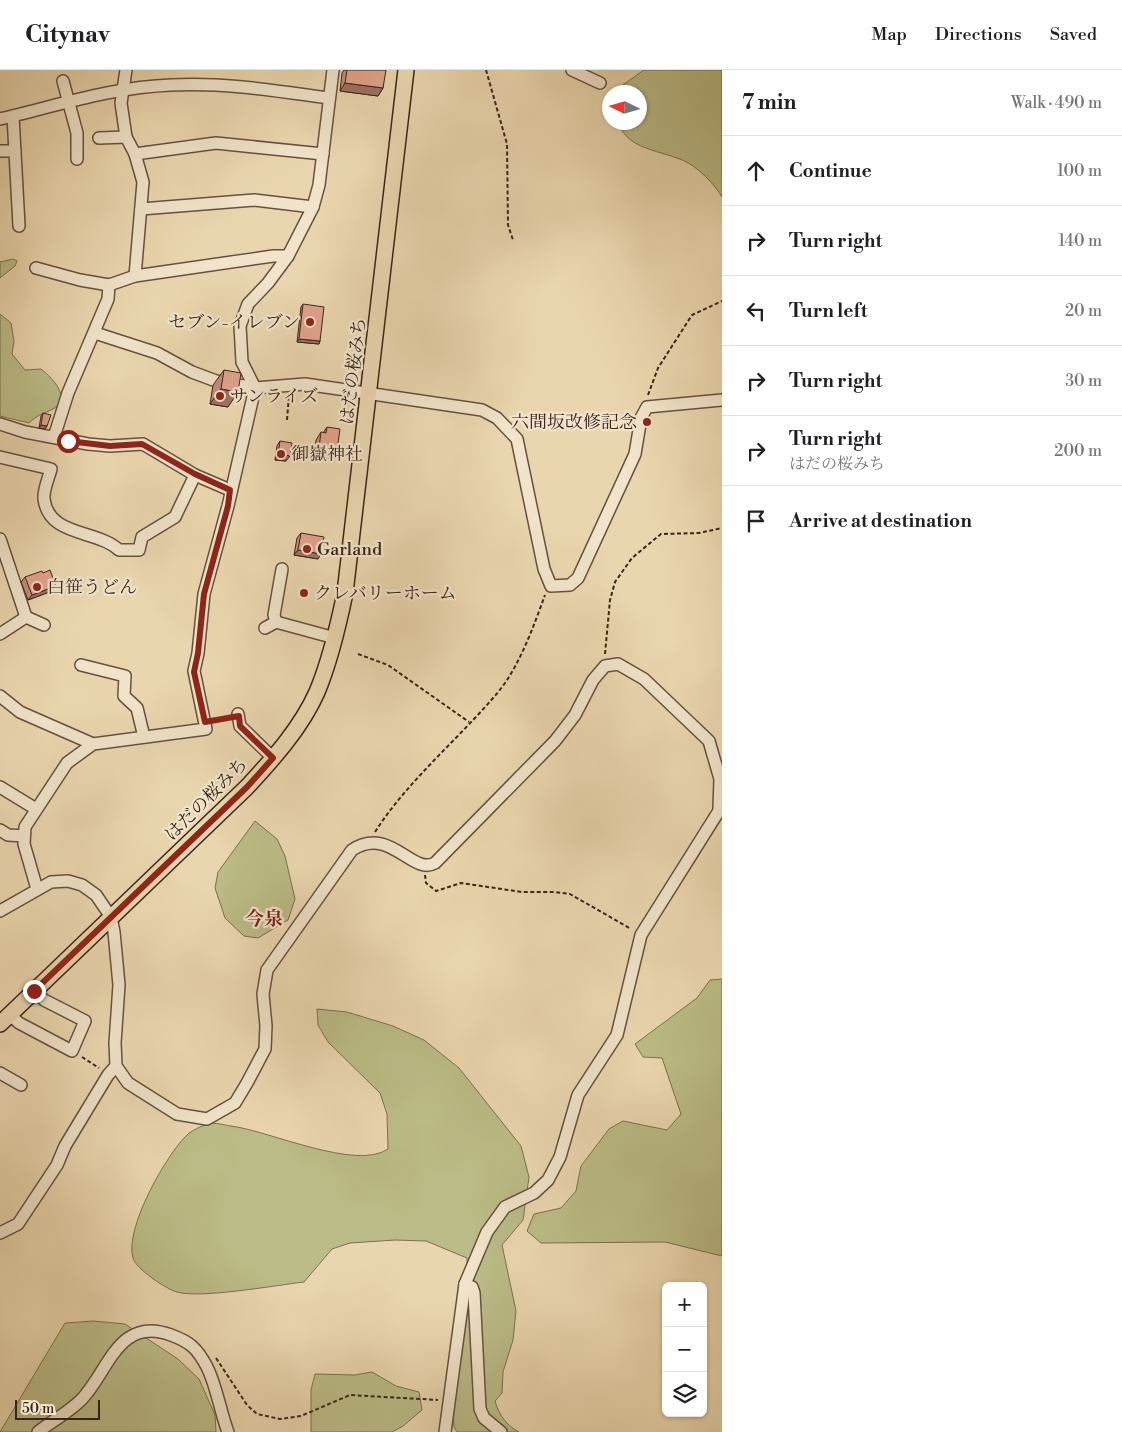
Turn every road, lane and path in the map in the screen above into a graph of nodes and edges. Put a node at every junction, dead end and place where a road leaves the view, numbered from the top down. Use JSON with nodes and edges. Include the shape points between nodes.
{"nodes":[{"id":1,"x":126,"y":70,"type":"edge"},
{"id":2,"x":333,"y":70,"type":"edge"},
{"id":3,"x":406,"y":70,"type":"edge"},
{"id":4,"x":486,"y":70,"type":"edge"},
{"id":5,"x":572,"y":70,"type":"edge"},
{"id":6,"x":63,"y":81,"type":"dead end"},
{"id":7,"x":600,"y":83,"type":"dead end"},
{"id":8,"x":124,"y":90,"type":"junction"},
{"id":9,"x":329,"y":98,"type":"junction"},
{"id":10,"x":70,"y":102,"type":"junction"},
{"id":11,"x":14,"y":116,"type":"junction"},
{"id":12,"x":0,"y":119,"type":"edge"},
{"id":13,"x":126,"y":137,"type":"junction"},
{"id":14,"x":99,"y":138,"type":"dead end"},
{"id":15,"x":16,"y":151,"type":"junction"},
{"id":16,"x":0,"y":152,"type":"edge"},
{"id":17,"x":135,"y":154,"type":"junction"},
{"id":18,"x":323,"y":154,"type":"junction"},
{"id":19,"x":77,"y":159,"type":"dead end"},
{"id":20,"x":313,"y":207,"type":"junction"},
{"id":21,"x":141,"y":209,"type":"junction"},
{"id":22,"x":18,"y":226,"type":"dead end"},
{"id":23,"x":513,"y":240,"type":"dead end"},
{"id":24,"x":288,"y":256,"type":"junction"},
{"id":25,"x":36,"y":268,"type":"dead end"},
{"id":26,"x":135,"y":276,"type":"junction"},
{"id":27,"x":109,"y":285,"type":"junction"},
{"id":28,"x":722,"y":301,"type":"edge"},
{"id":29,"x":95,"y":333,"type":"junction"},
{"id":30,"x":291,"y":384,"type":"junction"},
{"id":31,"x":256,"y":388,"type":"junction"},
{"id":32,"x":369,"y":393,"type":"junction"},
{"id":33,"x":722,"y":400,"type":"edge"},
{"id":34,"x":647,"y":408,"type":"junction"},
{"id":35,"x":287,"y":420,"type":"dead end"},
{"id":36,"x":0,"y":424,"type":"edge"},
{"id":37,"x":54,"y":438,"type":"junction"},
{"id":38,"x":0,"y":457,"type":"edge"},
{"id":39,"x":195,"y":474,"type":"junction"},
{"id":40,"x":230,"y":490,"type":"junction"},
{"id":41,"x":722,"y":528,"type":"edge"},
{"id":42,"x":0,"y":539,"type":"edge"},
{"id":43,"x":282,"y":569,"type":"dead end"},
{"id":44,"x":549,"y":583,"type":"junction"},
{"id":45,"x":26,"y":617,"type":"junction"},
{"id":46,"x":276,"y":622,"type":"junction"},
{"id":47,"x":44,"y":625,"type":"dead end"},
{"id":48,"x":265,"y":628,"type":"dead end"},
{"id":49,"x":0,"y":634,"type":"edge"},
{"id":50,"x":335,"y":638,"type":"junction"},
{"id":51,"x":358,"y":654,"type":"dead end"},
{"id":52,"x":81,"y":665,"type":"dead end"},
{"id":53,"x":606,"y":666,"type":"junction"},
{"id":54,"x":0,"y":696,"type":"edge"},
{"id":55,"x":239,"y":715,"type":"joint"},
{"id":56,"x":205,"y":722,"type":"junction"},
{"id":57,"x":469,"y":722,"type":"junction"},
{"id":58,"x":144,"y":737,"type":"junction"},
{"id":59,"x":92,"y":744,"type":"junction"},
{"id":60,"x":273,"y":758,"type":"junction"},
{"id":61,"x":0,"y":787,"type":"edge"},
{"id":62,"x":721,"y":807,"type":"edge"},
{"id":63,"x":36,"y":809,"type":"junction"},
{"id":64,"x":0,"y":830,"type":"edge"},
{"id":65,"x":24,"y":836,"type":"junction"},
{"id":66,"x":368,"y":843,"type":"junction"},
{"id":67,"x":426,"y":866,"type":"junction"},
{"id":68,"x":37,"y":889,"type":"junction"},
{"id":69,"x":0,"y":912,"type":"edge"},
{"id":70,"x":111,"y":917,"type":"junction"},
{"id":71,"x":641,"y":935,"type":"junction"},
{"id":72,"x":34,"y":991,"type":"junction"},
{"id":73,"x":5,"y":1019,"type":"edge"},
{"id":74,"x":83,"y":1057,"type":"dead end"},
{"id":75,"x":96,"y":1066,"type":"dead end"},
{"id":76,"x":116,"y":1066,"type":"junction"},
{"id":77,"x":0,"y":1073,"type":"edge"},
{"id":78,"x":21,"y":1085,"type":"dead end"},
{"id":79,"x":0,"y":1233,"type":"edge"},
{"id":80,"x":465,"y":1284,"type":"junction"},
{"id":81,"x":215,"y":1356,"type":"dead end"},
{"id":82,"x":450,"y":1401,"type":"junction"},
{"id":83,"x":38,"y":1432,"type":"edge"},
{"id":84,"x":228,"y":1432,"type":"edge"},
{"id":85,"x":445,"y":1432,"type":"edge"},
{"id":86,"x":502,"y":1432,"type":"edge"}],
"edges":[{"from":1,"to":8,"type":"street"},
{"from":2,"to":9,"type":"street"},
{"from":3,"to":32,"type":"main road","name":"はだの桜みち"},
{"from":4,"to":23,"type":"path","via":[[507,144],[508,225]]},
{"from":5,"to":7,"type":"street"},
{"from":6,"to":10,"type":"street"},
{"from":8,"to":9,"type":"street","via":[[169,84],[209,84]]},
{"from":8,"to":10,"type":"street"},
{"from":8,"to":13,"type":"street","via":[[121,103]]},
{"from":9,"to":18,"type":"street"},
{"from":10,"to":11,"type":"street"},
{"from":10,"to":19,"type":"street","via":[[77,133]]},
{"from":11,"to":12,"type":"street"},
{"from":11,"to":15,"type":"street"},
{"from":13,"to":14,"type":"street"},
{"from":13,"to":17,"type":"street"},
{"from":15,"to":16,"type":"street"},
{"from":15,"to":22,"type":"street"},
{"from":17,"to":18,"type":"street","via":[[216,143]]},
{"from":17,"to":21,"type":"street","via":[[143,182]]},
{"from":18,"to":20,"type":"street"},
{"from":20,"to":21,"type":"street","via":[[254,200]]},
{"from":20,"to":24,"type":"street"},
{"from":21,"to":26,"type":"street"},
{"from":24,"to":26,"type":"street"},
{"from":24,"to":31,"type":"street","via":[[248,304],[240,326],[242,362]]},
{"from":25,"to":27,"type":"street"},
{"from":26,"to":27,"type":"street"},
{"from":27,"to":29,"type":"street","via":[[108,299]]},
{"from":28,"to":34,"type":"path","via":[[692,315],[658,368],[648,392]]},
{"from":29,"to":31,"type":"street","via":[[157,353],[216,381]]},
{"from":29,"to":37,"type":"street","via":[[68,392]]},
{"from":30,"to":31,"type":"street"},
{"from":30,"to":32,"type":"street"},
{"from":30,"to":35,"type":"path"},
{"from":31,"to":40,"type":"street"},
{"from":32,"to":44,"type":"street","via":[[482,410],[508,428],[517,439]]},
{"from":32,"to":50,"type":"main road","name":"はだの桜みち","via":[[345,593]]},
{"from":33,"to":34,"type":"street"},
{"from":34,"to":44,"type":"street","via":[[635,454],[578,578],[562,587]]},
{"from":36,"to":37,"type":"street"},
{"from":37,"to":39,"type":"street","via":[[103,446],[142,444]]},
{"from":38,"to":39,"type":"street","via":[[51,469],[44,498],[59,526],[110,542],[119,550],[139,550],[142,537],[175,517]]},
{"from":39,"to":40,"type":"street"},
{"from":40,"to":56,"type":"street","via":[[204,594],[194,672]]},
{"from":41,"to":53,"type":"path","via":[[699,533],[660,534],[643,546],[621,570],[610,600],[604,642]]},
{"from":42,"to":45,"type":"street"},
{"from":43,"to":46,"type":"street","via":[[274,615]]},
{"from":44,"to":57,"type":"path","via":[[538,618],[511,671],[500,690]]},
{"from":45,"to":47,"type":"street"},
{"from":45,"to":49,"type":"street"},
{"from":46,"to":48,"type":"street"},
{"from":46,"to":50,"type":"street"},
{"from":50,"to":60,"type":"main road","name":"はだの桜みち","via":[[316,693],[302,719]]},
{"from":51,"to":57,"type":"path","via":[[388,665]]},
{"from":52,"to":58,"type":"street","via":[[125,676],[124,696],[137,708]]},
{"from":53,"to":62,"type":"street","via":[[618,664],[644,679],[709,741],[720,779]]},
{"from":53,"to":67,"type":"street","via":[[593,680],[575,715],[555,741],[435,863]]},
{"from":54,"to":59,"type":"street","via":[[20,712]]},
{"from":55,"to":56,"type":"path"},
{"from":55,"to":60,"type":"street","via":[[240,726]]},
{"from":56,"to":58,"type":"street","via":[[206,729]]},
{"from":57,"to":66,"type":"path","via":[[390,811]]},
{"from":58,"to":59,"type":"street"},
{"from":59,"to":63,"type":"street","via":[[67,763]]},
{"from":60,"to":70,"type":"main road","name":"はだの桜みち"},
{"from":61,"to":63,"type":"street"},
{"from":62,"to":71,"type":"street"},
{"from":63,"to":65,"type":"street","via":[[25,827]]},
{"from":64,"to":65,"type":"street","via":[[8,835]]},
{"from":65,"to":68,"type":"street"},
{"from":66,"to":67,"type":"street","via":[[387,844]]},
{"from":66,"to":76,"type":"street","via":[[362,843],[344,859],[267,970],[263,994],[265,1049],[235,1103],[207,1119],[177,1114],[128,1083]]},
{"from":67,"to":71,"type":"path","via":[[426,883],[436,891],[460,882],[522,892],[570,894]]},
{"from":68,"to":69,"type":"street"},
{"from":68,"to":70,"type":"street","via":[[51,882],[68,881],[82,885],[96,895]]},
{"from":70,"to":72,"type":"main road","name":"はだの桜みち"},
{"from":70,"to":76,"type":"street","via":[[119,985]]},
{"from":71,"to":80,"type":"street","via":[[617,1035],[578,1095],[560,1157],[548,1180],[534,1193],[505,1207],[486,1232]]},
{"from":72,"to":73,"type":"main road","name":"はだの桜みち"},
{"from":72,"to":73,"type":"street","via":[[44,1000],[85,1021],[72,1051]]},
{"from":74,"to":75,"type":"path"},
{"from":76,"to":79,"type":"street","via":[[18,1224]]},
{"from":77,"to":78,"type":"street"},
{"from":80,"to":82,"type":"street"},
{"from":80,"to":86,"type":"street","via":[[474,1292],[480,1409],[484,1418]]},
{"from":81,"to":82,"type":"path","via":[[247,1406],[257,1414],[280,1419],[301,1416],[350,1395]]},
{"from":82,"to":85,"type":"street"},
{"from":83,"to":84,"type":"street","via":[[80,1401],[112,1353],[130,1337],[142,1332],[163,1332],[190,1342],[213,1381]]}]}
